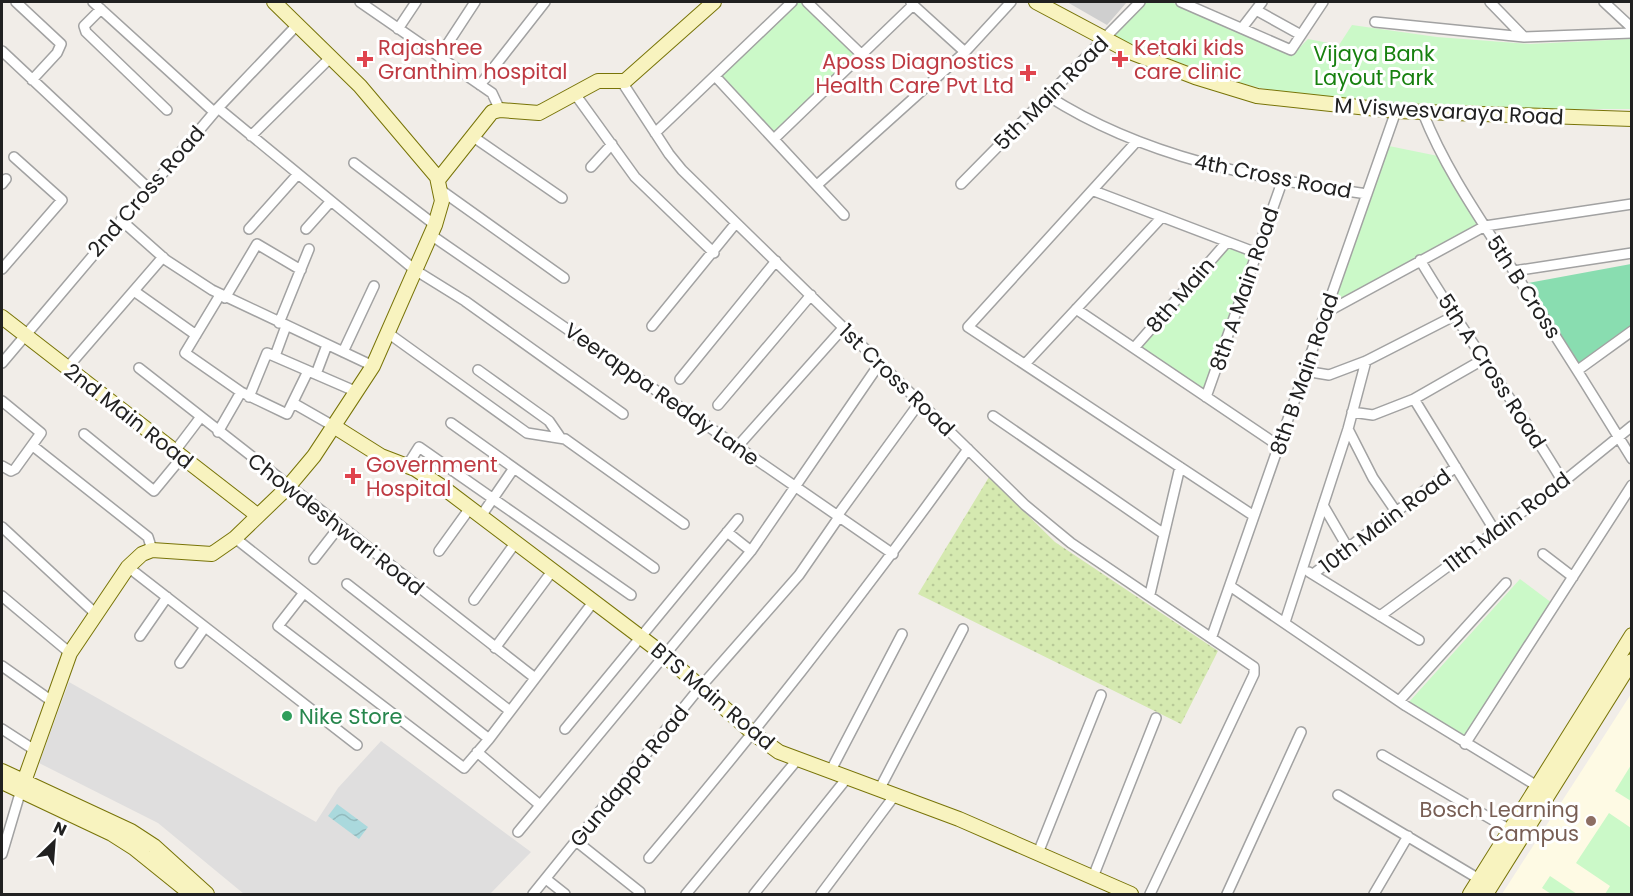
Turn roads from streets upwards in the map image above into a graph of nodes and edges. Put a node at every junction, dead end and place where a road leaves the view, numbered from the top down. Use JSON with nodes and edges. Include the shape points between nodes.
{"nodes":[{"id":1,"x":16,"y":2,"type":"edge"},
{"id":2,"x":360,"y":2,"type":"edge"},
{"id":3,"x":416,"y":2,"type":"edge"},
{"id":4,"x":475,"y":2,"type":"edge"},
{"id":5,"x":545,"y":2,"type":"edge"},
{"id":6,"x":714,"y":2,"type":"edge"},
{"id":7,"x":792,"y":2,"type":"edge"},
{"id":8,"x":807,"y":2,"type":"edge"},
{"id":9,"x":1011,"y":2,"type":"edge"},
{"id":10,"x":1036,"y":2,"type":"edge"},
{"id":11,"x":1140,"y":2,"type":"edge"},
{"id":12,"x":1181,"y":2,"type":"edge"},
{"id":13,"x":1323,"y":2,"type":"edge"},
{"id":14,"x":1490,"y":2,"type":"edge"},
{"id":15,"x":1604,"y":2,"type":"edge"},
{"id":16,"x":279,"y":3,"type":"edge"},
{"id":17,"x":911,"y":3,"type":"edge"},
{"id":18,"x":97,"y":5,"type":"edge"},
{"id":19,"x":1259,"y":6,"type":"edge"},
{"id":20,"x":1375,"y":22,"type":"dead end"},
{"id":21,"x":298,"y":24,"type":"junction"},
{"id":22,"x":1242,"y":28,"type":"junction"},
{"id":23,"x":1632,"y":28,"type":"edge"},
{"id":24,"x":399,"y":29,"type":"junction"},
{"id":25,"x":1632,"y":33,"type":"edge"},
{"id":26,"x":1301,"y":35,"type":"junction"},
{"id":27,"x":1524,"y":37,"type":"junction"},
{"id":28,"x":1104,"y":40,"type":"junction"},
{"id":29,"x":2,"y":51,"type":"edge"},
{"id":30,"x":965,"y":52,"type":"junction"},
{"id":31,"x":862,"y":55,"type":"junction"},
{"id":32,"x":331,"y":57,"type":"junction"},
{"id":33,"x":439,"y":57,"type":"junction"},
{"id":34,"x":715,"y":76,"type":"junction"},
{"id":35,"x":32,"y":80,"type":"junction"},
{"id":36,"x":622,"y":82,"type":"junction"},
{"id":37,"x":480,"y":85,"type":"junction"},
{"id":38,"x":575,"y":94,"type":"junction"},
{"id":39,"x":1048,"y":96,"type":"junction"},
{"id":40,"x":167,"y":110,"type":"dead end"},
{"id":41,"x":216,"y":110,"type":"junction"},
{"id":42,"x":500,"y":110,"type":"junction"},
{"id":43,"x":1396,"y":111,"type":"junction"},
{"id":44,"x":1423,"y":113,"type":"junction"},
{"id":45,"x":1632,"y":119,"type":"edge"},
{"id":46,"x":655,"y":133,"type":"junction"},
{"id":47,"x":251,"y":136,"type":"junction"},
{"id":48,"x":472,"y":136,"type":"junction"},
{"id":49,"x":774,"y":139,"type":"junction"},
{"id":50,"x":1137,"y":141,"type":"junction"},
{"id":51,"x":612,"y":144,"type":"junction"},
{"id":52,"x":14,"y":157,"type":"dead end"},
{"id":53,"x":354,"y":163,"type":"dead end"},
{"id":54,"x":591,"y":167,"type":"dead end"},
{"id":55,"x":298,"y":174,"type":"junction"},
{"id":56,"x":1282,"y":182,"type":"junction"},
{"id":57,"x":961,"y":184,"type":"dead end"},
{"id":58,"x":817,"y":185,"type":"junction"},
{"id":59,"x":440,"y":186,"type":"junction"},
{"id":60,"x":148,"y":188,"type":"junction"},
{"id":61,"x":1094,"y":191,"type":"junction"},
{"id":62,"x":1367,"y":194,"type":"junction"},
{"id":63,"x":562,"y":198,"type":"dead end"},
{"id":64,"x":331,"y":201,"type":"junction"},
{"id":65,"x":1632,"y":204,"type":"edge"},
{"id":66,"x":844,"y":215,"type":"dead end"},
{"id":67,"x":1161,"y":218,"type":"junction"},
{"id":68,"x":121,"y":220,"type":"junction"},
{"id":69,"x":736,"y":223,"type":"junction"},
{"id":70,"x":1485,"y":226,"type":"junction"},
{"id":71,"x":249,"y":229,"type":"dead end"},
{"id":72,"x":306,"y":229,"type":"dead end"},
{"id":73,"x":433,"y":230,"type":"junction"},
{"id":74,"x":1227,"y":242,"type":"junction"},
{"id":75,"x":309,"y":249,"type":"dead end"},
{"id":76,"x":714,"y":253,"type":"junction"},
{"id":77,"x":1632,"y":253,"type":"edge"},
{"id":78,"x":1257,"y":254,"type":"junction"},
{"id":79,"x":163,"y":257,"type":"junction"},
{"id":80,"x":1420,"y":260,"type":"junction"},
{"id":81,"x":776,"y":261,"type":"junction"},
{"id":82,"x":2,"y":269,"type":"edge"},
{"id":83,"x":301,"y":270,"type":"junction"},
{"id":84,"x":415,"y":270,"type":"junction"},
{"id":85,"x":1514,"y":271,"type":"junction"},
{"id":86,"x":564,"y":278,"type":"dead end"},
{"id":87,"x":374,"y":286,"type":"dead end"},
{"id":88,"x":134,"y":291,"type":"junction"},
{"id":89,"x":811,"y":295,"type":"junction"},
{"id":90,"x":223,"y":296,"type":"junction"},
{"id":91,"x":1076,"y":309,"type":"junction"},
{"id":92,"x":1325,"y":313,"type":"junction"},
{"id":93,"x":1454,"y":316,"type":"junction"},
{"id":94,"x":2,"y":317,"type":"edge"},
{"id":95,"x":282,"y":324,"type":"junction"},
{"id":96,"x":652,"y":326,"type":"dead end"},
{"id":97,"x":843,"y":327,"type":"junction"},
{"id":98,"x":1632,"y":331,"type":"edge"},
{"id":99,"x":388,"y":333,"type":"junction"},
{"id":100,"x":24,"y":334,"type":"junction"},
{"id":101,"x":196,"y":335,"type":"junction"},
{"id":102,"x":327,"y":345,"type":"junction"},
{"id":103,"x":1134,"y":348,"type":"junction"},
{"id":104,"x":343,"y":352,"type":"junction"},
{"id":105,"x":275,"y":356,"type":"junction"},
{"id":106,"x":1484,"y":359,"type":"junction"},
{"id":107,"x":1366,"y":361,"type":"junction"},
{"id":108,"x":2,"y":363,"type":"edge"},
{"id":109,"x":880,"y":363,"type":"junction"},
{"id":110,"x":1025,"y":364,"type":"junction"},
{"id":111,"x":373,"y":366,"type":"junction"},
{"id":112,"x":67,"y":368,"type":"junction"},
{"id":113,"x":139,"y":368,"type":"dead end"},
{"id":114,"x":478,"y":370,"type":"dead end"},
{"id":115,"x":1578,"y":370,"type":"junction"},
{"id":116,"x":1305,"y":371,"type":"junction"},
{"id":117,"x":312,"y":372,"type":"junction"},
{"id":118,"x":680,"y":379,"type":"dead end"},
{"id":119,"x":357,"y":392,"type":"junction"},
{"id":120,"x":245,"y":394,"type":"junction"},
{"id":121,"x":1206,"y":397,"type":"junction"},
{"id":122,"x":1414,"y":399,"type":"junction"},
{"id":123,"x":2,"y":401,"type":"edge"},
{"id":124,"x":920,"y":402,"type":"junction"},
{"id":125,"x":293,"y":403,"type":"junction"},
{"id":126,"x":718,"y":405,"type":"dead end"},
{"id":127,"x":1352,"y":412,"type":"junction"},
{"id":128,"x":623,"y":414,"type":"dead end"},
{"id":129,"x":993,"y":416,"type":"dead end"},
{"id":130,"x":200,"y":418,"type":"junction"},
{"id":131,"x":451,"y":423,"type":"dead end"},
{"id":132,"x":334,"y":426,"type":"junction"},
{"id":133,"x":1632,"y":426,"type":"edge"},
{"id":134,"x":1348,"y":429,"type":"junction"},
{"id":135,"x":218,"y":432,"type":"junction"},
{"id":136,"x":84,"y":434,"type":"dead end"},
{"id":137,"x":1618,"y":436,"type":"junction"},
{"id":138,"x":560,"y":437,"type":"junction"},
{"id":139,"x":33,"y":446,"type":"junction"},
{"id":140,"x":738,"y":446,"type":"junction"},
{"id":141,"x":1279,"y":446,"type":"junction"},
{"id":142,"x":968,"y":449,"type":"junction"},
{"id":143,"x":178,"y":454,"type":"junction"},
{"id":144,"x":1632,"y":459,"type":"edge"},
{"id":145,"x":2,"y":466,"type":"edge"},
{"id":146,"x":407,"y":466,"type":"junction"},
{"id":147,"x":1180,"y":467,"type":"junction"},
{"id":148,"x":1456,"y":467,"type":"junction"},
{"id":149,"x":514,"y":468,"type":"junction"},
{"id":150,"x":1563,"y":482,"type":"junction"},
{"id":151,"x":1632,"y":485,"type":"edge"},
{"id":152,"x":288,"y":487,"type":"junction"},
{"id":153,"x":797,"y":488,"type":"junction"},
{"id":154,"x":494,"y":499,"type":"junction"},
{"id":155,"x":1323,"y":505,"type":"junction"},
{"id":156,"x":476,"y":512,"type":"junction"},
{"id":157,"x":1397,"y":513,"type":"junction"},
{"id":158,"x":257,"y":515,"type":"junction"},
{"id":159,"x":838,"y":516,"type":"junction"},
{"id":160,"x":1254,"y":516,"type":"junction"},
{"id":161,"x":738,"y":519,"type":"dead end"},
{"id":162,"x":684,"y":524,"type":"dead end"},
{"id":163,"x":2,"y":527,"type":"edge"},
{"id":164,"x":339,"y":527,"type":"junction"},
{"id":165,"x":1496,"y":531,"type":"junction"},
{"id":166,"x":727,"y":532,"type":"junction"},
{"id":167,"x":1164,"y":534,"type":"junction"},
{"id":168,"x":235,"y":538,"type":"junction"},
{"id":169,"x":516,"y":542,"type":"junction"},
{"id":170,"x":1348,"y":548,"type":"junction"},
{"id":171,"x":152,"y":550,"type":"junction"},
{"id":172,"x":439,"y":551,"type":"dead end"},
{"id":173,"x":751,"y":552,"type":"junction"},
{"id":174,"x":893,"y":554,"type":"junction"},
{"id":175,"x":1543,"y":554,"type":"dead end"},
{"id":176,"x":314,"y":559,"type":"dead end"},
{"id":177,"x":128,"y":567,"type":"junction"},
{"id":178,"x":654,"y":568,"type":"dead end"},
{"id":179,"x":1302,"y":568,"type":"junction"},
{"id":180,"x":553,"y":570,"type":"junction"},
{"id":181,"x":1313,"y":574,"type":"junction"},
{"id":182,"x":1573,"y":577,"type":"junction"},
{"id":183,"x":1506,"y":583,"type":"dead end"},
{"id":184,"x":347,"y":584,"type":"dead end"},
{"id":185,"x":1230,"y":586,"type":"junction"},
{"id":186,"x":303,"y":594,"type":"junction"},
{"id":187,"x":1150,"y":594,"type":"junction"},
{"id":188,"x":631,"y":595,"type":"dead end"},
{"id":189,"x":2,"y":596,"type":"edge"},
{"id":190,"x":167,"y":597,"type":"junction"},
{"id":191,"x":474,"y":600,"type":"dead end"},
{"id":192,"x":594,"y":601,"type":"junction"},
{"id":193,"x":96,"y":614,"type":"junction"},
{"id":194,"x":1380,"y":616,"type":"junction"},
{"id":195,"x":1285,"y":622,"type":"junction"},
{"id":196,"x":205,"y":627,"type":"junction"},
{"id":197,"x":963,"y":629,"type":"dead end"},
{"id":198,"x":902,"y":634,"type":"dead end"},
{"id":199,"x":1632,"y":635,"type":"edge"},
{"id":200,"x":140,"y":636,"type":"dead end"},
{"id":201,"x":640,"y":636,"type":"junction"},
{"id":202,"x":1212,"y":636,"type":"junction"},
{"id":203,"x":1419,"y":640,"type":"dead end"},
{"id":204,"x":495,"y":648,"type":"junction"},
{"id":205,"x":70,"y":653,"type":"junction"},
{"id":206,"x":663,"y":654,"type":"junction"},
{"id":207,"x":1632,"y":661,"type":"edge"},
{"id":208,"x":180,"y":663,"type":"dead end"},
{"id":209,"x":2,"y":666,"type":"edge"},
{"id":210,"x":535,"y":678,"type":"junction"},
{"id":211,"x":701,"y":687,"type":"junction"},
{"id":212,"x":1101,"y":695,"type":"dead end"},
{"id":213,"x":1399,"y":701,"type":"junction"},
{"id":214,"x":53,"y":702,"type":"junction"},
{"id":215,"x":510,"y":711,"type":"junction"},
{"id":216,"x":1156,"y":718,"type":"dead end"},
{"id":217,"x":2,"y":729,"type":"edge"},
{"id":218,"x":566,"y":729,"type":"dead end"},
{"id":219,"x":1301,"y":732,"type":"dead end"},
{"id":220,"x":754,"y":734,"type":"junction"},
{"id":221,"x":489,"y":739,"type":"junction"},
{"id":222,"x":1465,"y":744,"type":"junction"},
{"id":223,"x":357,"y":745,"type":"dead end"},
{"id":224,"x":36,"y":751,"type":"junction"},
{"id":225,"x":477,"y":752,"type":"junction"},
{"id":226,"x":1382,"y":755,"type":"dead end"},
{"id":227,"x":797,"y":760,"type":"junction"},
{"id":228,"x":2,"y":771,"type":"edge"},
{"id":229,"x":830,"y":772,"type":"junction"},
{"id":230,"x":847,"y":778,"type":"junction"},
{"id":231,"x":2,"y":782,"type":"edge"},
{"id":232,"x":22,"y":784,"type":"junction"},
{"id":233,"x":879,"y":790,"type":"junction"},
{"id":234,"x":1543,"y":790,"type":"junction"},
{"id":235,"x":895,"y":795,"type":"junction"},
{"id":236,"x":1338,"y":795,"type":"dead end"},
{"id":237,"x":540,"y":806,"type":"junction"},
{"id":238,"x":1510,"y":830,"type":"junction"},
{"id":239,"x":518,"y":832,"type":"dead end"},
{"id":240,"x":1408,"y":836,"type":"junction"},
{"id":241,"x":576,"y":841,"type":"junction"},
{"id":242,"x":1038,"y":853,"type":"junction"},
{"id":243,"x":2,"y":854,"type":"edge"},
{"id":244,"x":649,"y":858,"type":"dead end"},
{"id":245,"x":1093,"y":877,"type":"junction"},
{"id":246,"x":546,"y":879,"type":"junction"},
{"id":247,"x":1479,"y":879,"type":"junction"},
{"id":248,"x":195,"y":892,"type":"edge"},
{"id":249,"x":640,"y":892,"type":"dead end"},
{"id":250,"x":1122,"y":893,"type":"edge"},
{"id":251,"x":533,"y":894,"type":"edge"},
{"id":252,"x":565,"y":894,"type":"edge"},
{"id":253,"x":686,"y":894,"type":"edge"},
{"id":254,"x":754,"y":894,"type":"edge"},
{"id":255,"x":821,"y":894,"type":"edge"},
{"id":256,"x":1150,"y":894,"type":"edge"},
{"id":257,"x":1227,"y":894,"type":"edge"},
{"id":258,"x":1374,"y":894,"type":"edge"},
{"id":259,"x":1470,"y":894,"type":"edge"},
{"id":260,"x":1485,"y":894,"type":"edge"}],
"edges":[{"from":1,"to":35,"type":"street","via":[[61,44]]},
{"from":2,"to":24,"type":"street"},
{"from":3,"to":24,"type":"street"},
{"from":4,"to":33,"type":"street"},
{"from":5,"to":37,"type":"street"},
{"from":6,"to":36,"type":"street"},
{"from":7,"to":34,"type":"street"},
{"from":8,"to":31,"type":"street"},
{"from":9,"to":30,"type":"street"},
{"from":10,"to":28,"type":"street","name":"M Viswesvaraya Road"},
{"from":11,"to":28,"type":"street","name":"5th Main Road"},
{"from":12,"to":22,"type":"street"},
{"from":13,"to":26,"type":"street"},
{"from":14,"to":27,"type":"street"},
{"from":15,"to":23,"type":"street"},
{"from":16,"to":21,"type":"street"},
{"from":17,"to":30,"type":"street"},
{"from":17,"to":31,"type":"street"},
{"from":18,"to":40,"type":"street","via":[[84,26],[86,32]]},
{"from":18,"to":41,"type":"street"},
{"from":19,"to":22,"type":"street"},
{"from":19,"to":26,"type":"street"},
{"from":20,"to":27,"type":"street"},
{"from":21,"to":32,"type":"street"},
{"from":21,"to":41,"type":"street","name":"2nd Cross Road"},
{"from":22,"to":26,"type":"street","via":[[1291,50]]},
{"from":24,"to":33,"type":"street"},
{"from":25,"to":27,"type":"street"},
{"from":28,"to":39,"type":"street","name":"5th Main Road"},
{"from":28,"to":43,"type":"street","name":"M Viswesvaraya Road","via":[[1165,66],[1257,96]]},
{"from":29,"to":35,"type":"street"},
{"from":30,"to":58,"type":"street"},
{"from":31,"to":49,"type":"street"},
{"from":32,"to":47,"type":"street"},
{"from":32,"to":59,"type":"street","via":[[386,116]]},
{"from":33,"to":37,"type":"street"},
{"from":34,"to":46,"type":"street"},
{"from":34,"to":49,"type":"street"},
{"from":35,"to":60,"type":"street"},
{"from":36,"to":38,"type":"street","via":[[598,81]]},
{"from":36,"to":46,"type":"street","name":"1st Cross Road"},
{"from":37,"to":42,"type":"street","via":[[495,98]]},
{"from":38,"to":42,"type":"street","via":[[539,113]]},
{"from":38,"to":51,"type":"street"},
{"from":39,"to":50,"type":"street","name":"4th Cross Road","via":[[1089,121]]},
{"from":39,"to":57,"type":"street","name":"5th Main Road"},
{"from":41,"to":47,"type":"street"},
{"from":41,"to":60,"type":"street","name":"2nd Cross Road"},
{"from":42,"to":48,"type":"street","via":[[492,112]]},
{"from":43,"to":44,"type":"street","name":"M Viswesvaraya Road"},
{"from":43,"to":62,"type":"street","name":"8th B Main Road"},
{"from":44,"to":45,"type":"street","name":"M Viswesvaraya Road"},
{"from":44,"to":70,"type":"street","name":"5th B Cross","via":[[1434,142]]},
{"from":46,"to":69,"type":"street","name":"1st Cross Road","via":[[682,170]]},
{"from":47,"to":55,"type":"street"},
{"from":48,"to":59,"type":"street"},
{"from":48,"to":63,"type":"street"},
{"from":49,"to":58,"type":"street"},
{"from":50,"to":56,"type":"street","name":"4th Cross Road","via":[[1221,169]]},
{"from":50,"to":61,"type":"street"},
{"from":51,"to":54,"type":"street"},
{"from":51,"to":76,"type":"street","via":[[635,177]]},
{"from":52,"to":82,"type":"street","via":[[62,200]]},
{"from":53,"to":73,"type":"street","name":"Veerappa Reddy Lane"},
{"from":55,"to":64,"type":"street"},
{"from":55,"to":71,"type":"street"},
{"from":56,"to":62,"type":"street","name":"4th Cross Road"},
{"from":56,"to":78,"type":"street","name":"8th A Main Road"},
{"from":58,"to":66,"type":"street"},
{"from":59,"to":73,"type":"street","via":[[441,207]]},
{"from":59,"to":86,"type":"street"},
{"from":60,"to":68,"type":"street","name":"2nd Cross Road"},
{"from":61,"to":67,"type":"street"},
{"from":61,"to":110,"type":"street","via":[[968,327]]},
{"from":62,"to":92,"type":"street","name":"8th B Main Road"},
{"from":64,"to":72,"type":"street"},
{"from":64,"to":84,"type":"street"},
{"from":65,"to":70,"type":"street"},
{"from":67,"to":74,"type":"street"},
{"from":67,"to":91,"type":"street"},
{"from":68,"to":79,"type":"street"},
{"from":68,"to":100,"type":"street","name":"2nd Cross Road"},
{"from":69,"to":76,"type":"street"},
{"from":69,"to":81,"type":"street","name":"1st Cross Road"},
{"from":70,"to":80,"type":"street"},
{"from":70,"to":85,"type":"street","name":"5th B Cross"},
{"from":73,"to":84,"type":"street"},
{"from":73,"to":140,"type":"street","name":"Veerappa Reddy Lane"},
{"from":74,"to":78,"type":"street"},
{"from":74,"to":103,"type":"street","name":"8th Main"},
{"from":75,"to":83,"type":"street"},
{"from":76,"to":96,"type":"street"},
{"from":77,"to":85,"type":"street"},
{"from":78,"to":121,"type":"street","name":"8th A Main Road"},
{"from":79,"to":88,"type":"street"},
{"from":79,"to":90,"type":"street"},
{"from":80,"to":92,"type":"street"},
{"from":80,"to":93,"type":"street","name":"5th A Cross Road"},
{"from":81,"to":89,"type":"street","name":"1st Cross Road"},
{"from":81,"to":118,"type":"street"},
{"from":83,"to":90,"type":"street","via":[[257,244]]},
{"from":83,"to":95,"type":"street"},
{"from":84,"to":99,"type":"street"},
{"from":84,"to":128,"type":"street"},
{"from":85,"to":115,"type":"street","name":"5th B Cross"},
{"from":87,"to":104,"type":"street"},
{"from":88,"to":101,"type":"street"},
{"from":88,"to":112,"type":"street"},
{"from":89,"to":97,"type":"street","name":"1st Cross Road"},
{"from":89,"to":126,"type":"street"},
{"from":90,"to":95,"type":"street"},
{"from":90,"to":101,"type":"street"},
{"from":91,"to":103,"type":"street"},
{"from":91,"to":110,"type":"street"},
{"from":92,"to":116,"type":"street","name":"8th B Main Road"},
{"from":93,"to":106,"type":"street","name":"5th A Cross Road"},
{"from":93,"to":107,"type":"street"},
{"from":94,"to":100,"type":"street","name":"2nd Main Road"},
{"from":95,"to":102,"type":"street"},
{"from":95,"to":105,"type":"street"},
{"from":97,"to":109,"type":"street","name":"1st Cross Road"},
{"from":97,"to":140,"type":"street"},
{"from":98,"to":115,"type":"street"},
{"from":99,"to":111,"type":"street"},
{"from":99,"to":138,"type":"street","via":[[527,434]]},
{"from":100,"to":108,"type":"street","name":"2nd Cross Road"},
{"from":100,"to":112,"type":"street","name":"2nd Main Road"},
{"from":101,"to":120,"type":"street","via":[[185,353]]},
{"from":102,"to":104,"type":"street"},
{"from":102,"to":117,"type":"street"},
{"from":103,"to":121,"type":"street"},
{"from":104,"to":111,"type":"street"},
{"from":105,"to":117,"type":"street"},
{"from":105,"to":120,"type":"street","via":[[267,353]]},
{"from":106,"to":122,"type":"street"},
{"from":106,"to":150,"type":"street","name":"5th A Cross Road"},
{"from":107,"to":116,"type":"street","via":[[1329,375]]},
{"from":107,"to":127,"type":"street"},
{"from":109,"to":124,"type":"street","name":"1st Cross Road"},
{"from":109,"to":153,"type":"street"},
{"from":110,"to":147,"type":"street"},
{"from":111,"to":119,"type":"street"},
{"from":112,"to":143,"type":"street","name":"2nd Main Road"},
{"from":113,"to":130,"type":"street","name":"Chowdeshwari Road"},
{"from":114,"to":138,"type":"street","via":[[549,421]]},
{"from":115,"to":137,"type":"street","name":"5th B Cross"},
{"from":116,"to":141,"type":"street","name":"8th B Main Road"},
{"from":117,"to":119,"type":"street"},
{"from":117,"to":125,"type":"street"},
{"from":119,"to":132,"type":"street"},
{"from":120,"to":125,"type":"street","via":[[287,414]]},
{"from":120,"to":135,"type":"street"},
{"from":121,"to":141,"type":"street"},
{"from":122,"to":127,"type":"street","via":[[1373,415]]},
{"from":122,"to":148,"type":"street"},
{"from":123,"to":139,"type":"street","via":[[40,430]]},
{"from":124,"to":142,"type":"street","name":"1st Cross Road"},
{"from":124,"to":159,"type":"street","name":"Gundappa Road"},
{"from":125,"to":132,"type":"street"},
{"from":127,"to":134,"type":"street"},
{"from":129,"to":167,"type":"street"},
{"from":130,"to":135,"type":"street","name":"Chowdeshwari Road"},
{"from":130,"to":143,"type":"street"},
{"from":131,"to":149,"type":"street"},
{"from":132,"to":146,"type":"street","name":"BTS Main Road","via":[[381,456]]},
{"from":132,"to":152,"type":"street"},
{"from":133,"to":137,"type":"street","name":"11th Main Road"},
{"from":134,"to":155,"type":"street"},
{"from":134,"to":157,"type":"street","via":[[1373,478]]},
{"from":135,"to":152,"type":"street","name":"Chowdeshwari Road"},
{"from":136,"to":143,"type":"street","via":[[154,491]]},
{"from":137,"to":144,"type":"street","name":"5th B Cross"},
{"from":137,"to":150,"type":"street","name":"11th Main Road"},
{"from":138,"to":162,"type":"street"},
{"from":139,"to":145,"type":"street","via":[[15,469]]},
{"from":139,"to":171,"type":"street","via":[[148,537]]},
{"from":140,"to":153,"type":"street","name":"Veerappa Reddy Lane"},
{"from":141,"to":160,"type":"street","name":"8th B Main Road"},
{"from":142,"to":174,"type":"street"},
{"from":142,"to":187,"type":"street","name":"1st Cross Road","via":[[1051,528]]},
{"from":143,"to":158,"type":"street","name":"2nd Main Road"},
{"from":146,"to":154,"type":"street","via":[[419,447]]},
{"from":146,"to":156,"type":"street","name":"BTS Main Road"},
{"from":147,"to":160,"type":"street"},
{"from":147,"to":167,"type":"street"},
{"from":148,"to":157,"type":"street","name":"10th Main Road"},
{"from":148,"to":165,"type":"street"},
{"from":149,"to":154,"type":"street"},
{"from":149,"to":178,"type":"street"},
{"from":150,"to":165,"type":"street","name":"11th Main Road"},
{"from":151,"to":182,"type":"street"},
{"from":152,"to":158,"type":"street"},
{"from":152,"to":164,"type":"street","name":"Chowdeshwari Road"},
{"from":153,"to":159,"type":"street","name":"Veerappa Reddy Lane"},
{"from":153,"to":173,"type":"street"},
{"from":154,"to":156,"type":"street"},
{"from":154,"to":188,"type":"street"},
{"from":155,"to":170,"type":"street"},
{"from":155,"to":179,"type":"street"},
{"from":156,"to":169,"type":"street","name":"BTS Main Road"},
{"from":156,"to":172,"type":"street"},
{"from":157,"to":170,"type":"street","name":"10th Main Road"},
{"from":158,"to":168,"type":"street"},
{"from":159,"to":174,"type":"street","name":"Veerappa Reddy Lane"},
{"from":159,"to":211,"type":"street","name":"Gundappa Road","via":[[799,575]]},
{"from":160,"to":185,"type":"street","name":"8th B Main Road"},
{"from":161,"to":166,"type":"street"},
{"from":163,"to":193,"type":"street"},
{"from":164,"to":176,"type":"street"},
{"from":164,"to":204,"type":"street","name":"Chowdeshwari Road"},
{"from":165,"to":194,"type":"street","name":"11th Main Road"},
{"from":166,"to":173,"type":"street"},
{"from":166,"to":201,"type":"street"},
{"from":167,"to":187,"type":"street"},
{"from":168,"to":171,"type":"street","via":[[212,554]]},
{"from":168,"to":186,"type":"street"},
{"from":169,"to":180,"type":"street","name":"BTS Main Road"},
{"from":169,"to":191,"type":"street"},
{"from":170,"to":181,"type":"street","name":"10th Main Road"},
{"from":171,"to":177,"type":"street"},
{"from":173,"to":206,"type":"street"},
{"from":174,"to":220,"type":"street"},
{"from":175,"to":182,"type":"street"},
{"from":177,"to":190,"type":"street"},
{"from":177,"to":193,"type":"street"},
{"from":179,"to":181,"type":"street"},
{"from":179,"to":195,"type":"street"},
{"from":180,"to":192,"type":"street","name":"BTS Main Road"},
{"from":180,"to":204,"type":"street"},
{"from":181,"to":194,"type":"street"},
{"from":182,"to":222,"type":"street"},
{"from":183,"to":213,"type":"street"},
{"from":184,"to":215,"type":"street"},
{"from":185,"to":195,"type":"street"},
{"from":185,"to":202,"type":"street","name":"8th B Main Road"},
{"from":186,"to":221,"type":"street"},
{"from":186,"to":225,"type":"street","via":[[278,626],[464,768]]},
{"from":187,"to":202,"type":"street","name":"1st Cross Road"},
{"from":189,"to":205,"type":"street"},
{"from":190,"to":196,"type":"street"},
{"from":190,"to":200,"type":"street"},
{"from":192,"to":201,"type":"street","name":"BTS Main Road"},
{"from":192,"to":210,"type":"street"},
{"from":193,"to":205,"type":"street"},
{"from":194,"to":203,"type":"street"},
{"from":195,"to":213,"type":"street"},
{"from":196,"to":208,"type":"street"},
{"from":196,"to":223,"type":"street"},
{"from":197,"to":233,"type":"street"},
{"from":198,"to":229,"type":"street"},
{"from":199,"to":234,"type":"street"},
{"from":201,"to":206,"type":"street","name":"BTS Main Road"},
{"from":201,"to":218,"type":"street"},
{"from":202,"to":256,"type":"street","name":"1st Cross Road","via":[[1255,670]]},
{"from":204,"to":210,"type":"street","name":"Chowdeshwari Road"},
{"from":205,"to":214,"type":"street"},
{"from":206,"to":211,"type":"street","name":"BTS Main Road"},
{"from":206,"to":237,"type":"street"},
{"from":207,"to":234,"type":"street"},
{"from":209,"to":214,"type":"street"},
{"from":210,"to":215,"type":"street"},
{"from":211,"to":220,"type":"street","name":"BTS Main Road"},
{"from":211,"to":241,"type":"street","name":"Gundappa Road"},
{"from":212,"to":242,"type":"street"},
{"from":213,"to":222,"type":"street"},
{"from":214,"to":224,"type":"street"},
{"from":215,"to":221,"type":"street"},
{"from":216,"to":245,"type":"street"},
{"from":217,"to":224,"type":"street"},
{"from":219,"to":257,"type":"street"},
{"from":220,"to":227,"type":"street","name":"BTS Main Road"},
{"from":220,"to":244,"type":"street"},
{"from":221,"to":225,"type":"street"},
{"from":222,"to":234,"type":"street"},
{"from":224,"to":232,"type":"street"},
{"from":225,"to":237,"type":"street"},
{"from":226,"to":238,"type":"street"},
{"from":227,"to":229,"type":"street","name":"BTS Main Road"},
{"from":227,"to":253,"type":"street"},
{"from":228,"to":232,"type":"street"},
{"from":229,"to":230,"type":"street","name":"BTS Main Road"},
{"from":230,"to":233,"type":"street","name":"BTS Main Road"},
{"from":230,"to":254,"type":"street"},
{"from":231,"to":232,"type":"street"},
{"from":232,"to":243,"type":"street"},
{"from":232,"to":248,"type":"street","via":[[133,840],[154,846]]},
{"from":233,"to":235,"type":"street","name":"BTS Main Road"},
{"from":234,"to":238,"type":"street"},
{"from":234,"to":260,"type":"street"},
{"from":235,"to":242,"type":"street","name":"BTS Main Road"},
{"from":235,"to":255,"type":"street"},
{"from":236,"to":240,"type":"street"},
{"from":237,"to":239,"type":"street"},
{"from":238,"to":247,"type":"street"},
{"from":240,"to":247,"type":"street"},
{"from":240,"to":258,"type":"street"},
{"from":241,"to":246,"type":"street","name":"Gundappa Road"},
{"from":241,"to":249,"type":"street"},
{"from":242,"to":245,"type":"street","name":"BTS Main Road"},
{"from":245,"to":250,"type":"street","name":"BTS Main Road"},
{"from":246,"to":251,"type":"street","name":"Gundappa Road"},
{"from":246,"to":252,"type":"street"},
{"from":247,"to":259,"type":"street"}]}
